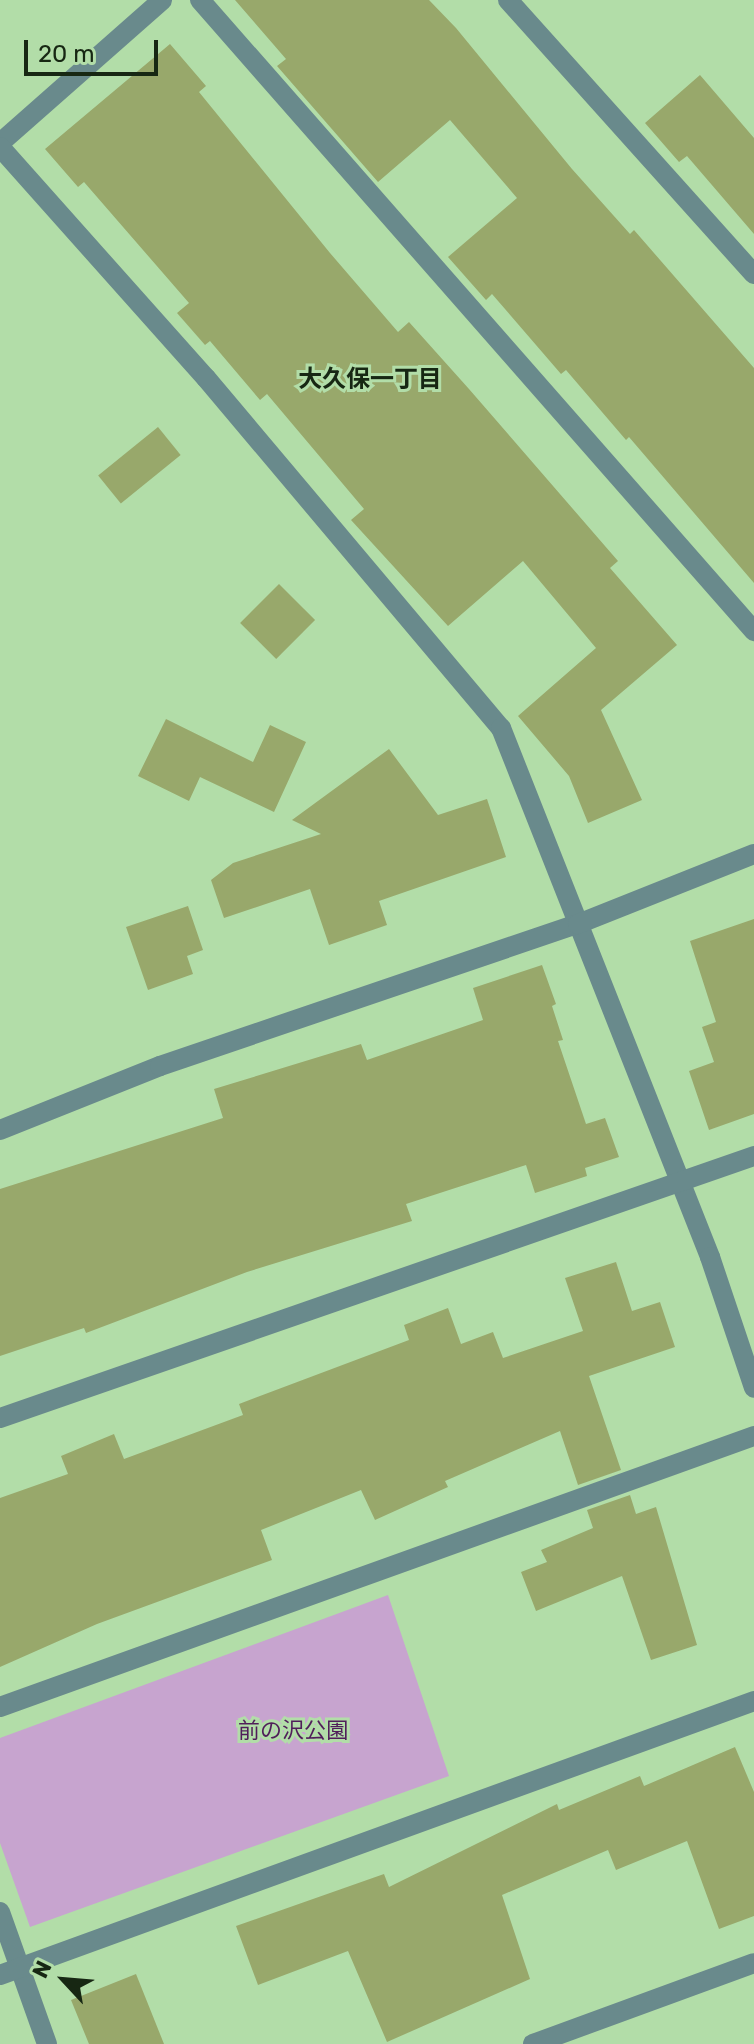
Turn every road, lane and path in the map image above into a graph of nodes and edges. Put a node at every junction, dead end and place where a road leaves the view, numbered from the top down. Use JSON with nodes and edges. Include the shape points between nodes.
{"nodes":[{"id":1,"x":162,"y":0,"type":"edge"},
{"id":2,"x":200,"y":0,"type":"edge"},
{"id":3,"x":508,"y":0,"type":"edge"},
{"id":4,"x":0,"y":145,"type":"edge"},
{"id":5,"x":754,"y":274,"type":"edge"},
{"id":6,"x":754,"y":631,"type":"edge"},
{"id":7,"x":754,"y":854,"type":"edge"},
{"id":8,"x":578,"y":924,"type":"junction"},
{"id":9,"x":0,"y":1130,"type":"edge"},
{"id":10,"x":754,"y":1156,"type":"edge"},
{"id":11,"x":682,"y":1185,"type":"junction"},
{"id":12,"x":754,"y":1388,"type":"edge"},
{"id":13,"x":0,"y":1418,"type":"edge"},
{"id":14,"x":754,"y":1436,"type":"edge"},
{"id":15,"x":754,"y":1701,"type":"edge"},
{"id":16,"x":0,"y":1707,"type":"edge"},
{"id":17,"x":0,"y":1912,"type":"edge"},
{"id":18,"x":754,"y":1963,"type":"edge"},
{"id":19,"x":21,"y":1968,"type":"junction"},
{"id":20,"x":0,"y":1975,"type":"edge"},
{"id":21,"x":47,"y":2044,"type":"edge"},
{"id":22,"x":533,"y":2044,"type":"edge"}],
"edges":[{"from":1,"to":4,"type":"street"},
{"from":2,"to":6,"type":"street"},
{"from":3,"to":5,"type":"street"},
{"from":4,"to":8,"type":"street","via":[[206,378],[501,728]]},
{"from":7,"to":8,"type":"street"},
{"from":8,"to":9,"type":"street","via":[[160,1066]]},
{"from":8,"to":11,"type":"street"},
{"from":10,"to":11,"type":"street"},
{"from":11,"to":12,"type":"street"},
{"from":11,"to":13,"type":"street"},
{"from":14,"to":16,"type":"street"},
{"from":15,"to":19,"type":"street"},
{"from":17,"to":19,"type":"street"},
{"from":18,"to":22,"type":"street"},
{"from":19,"to":20,"type":"street"},
{"from":19,"to":21,"type":"street"}]}
